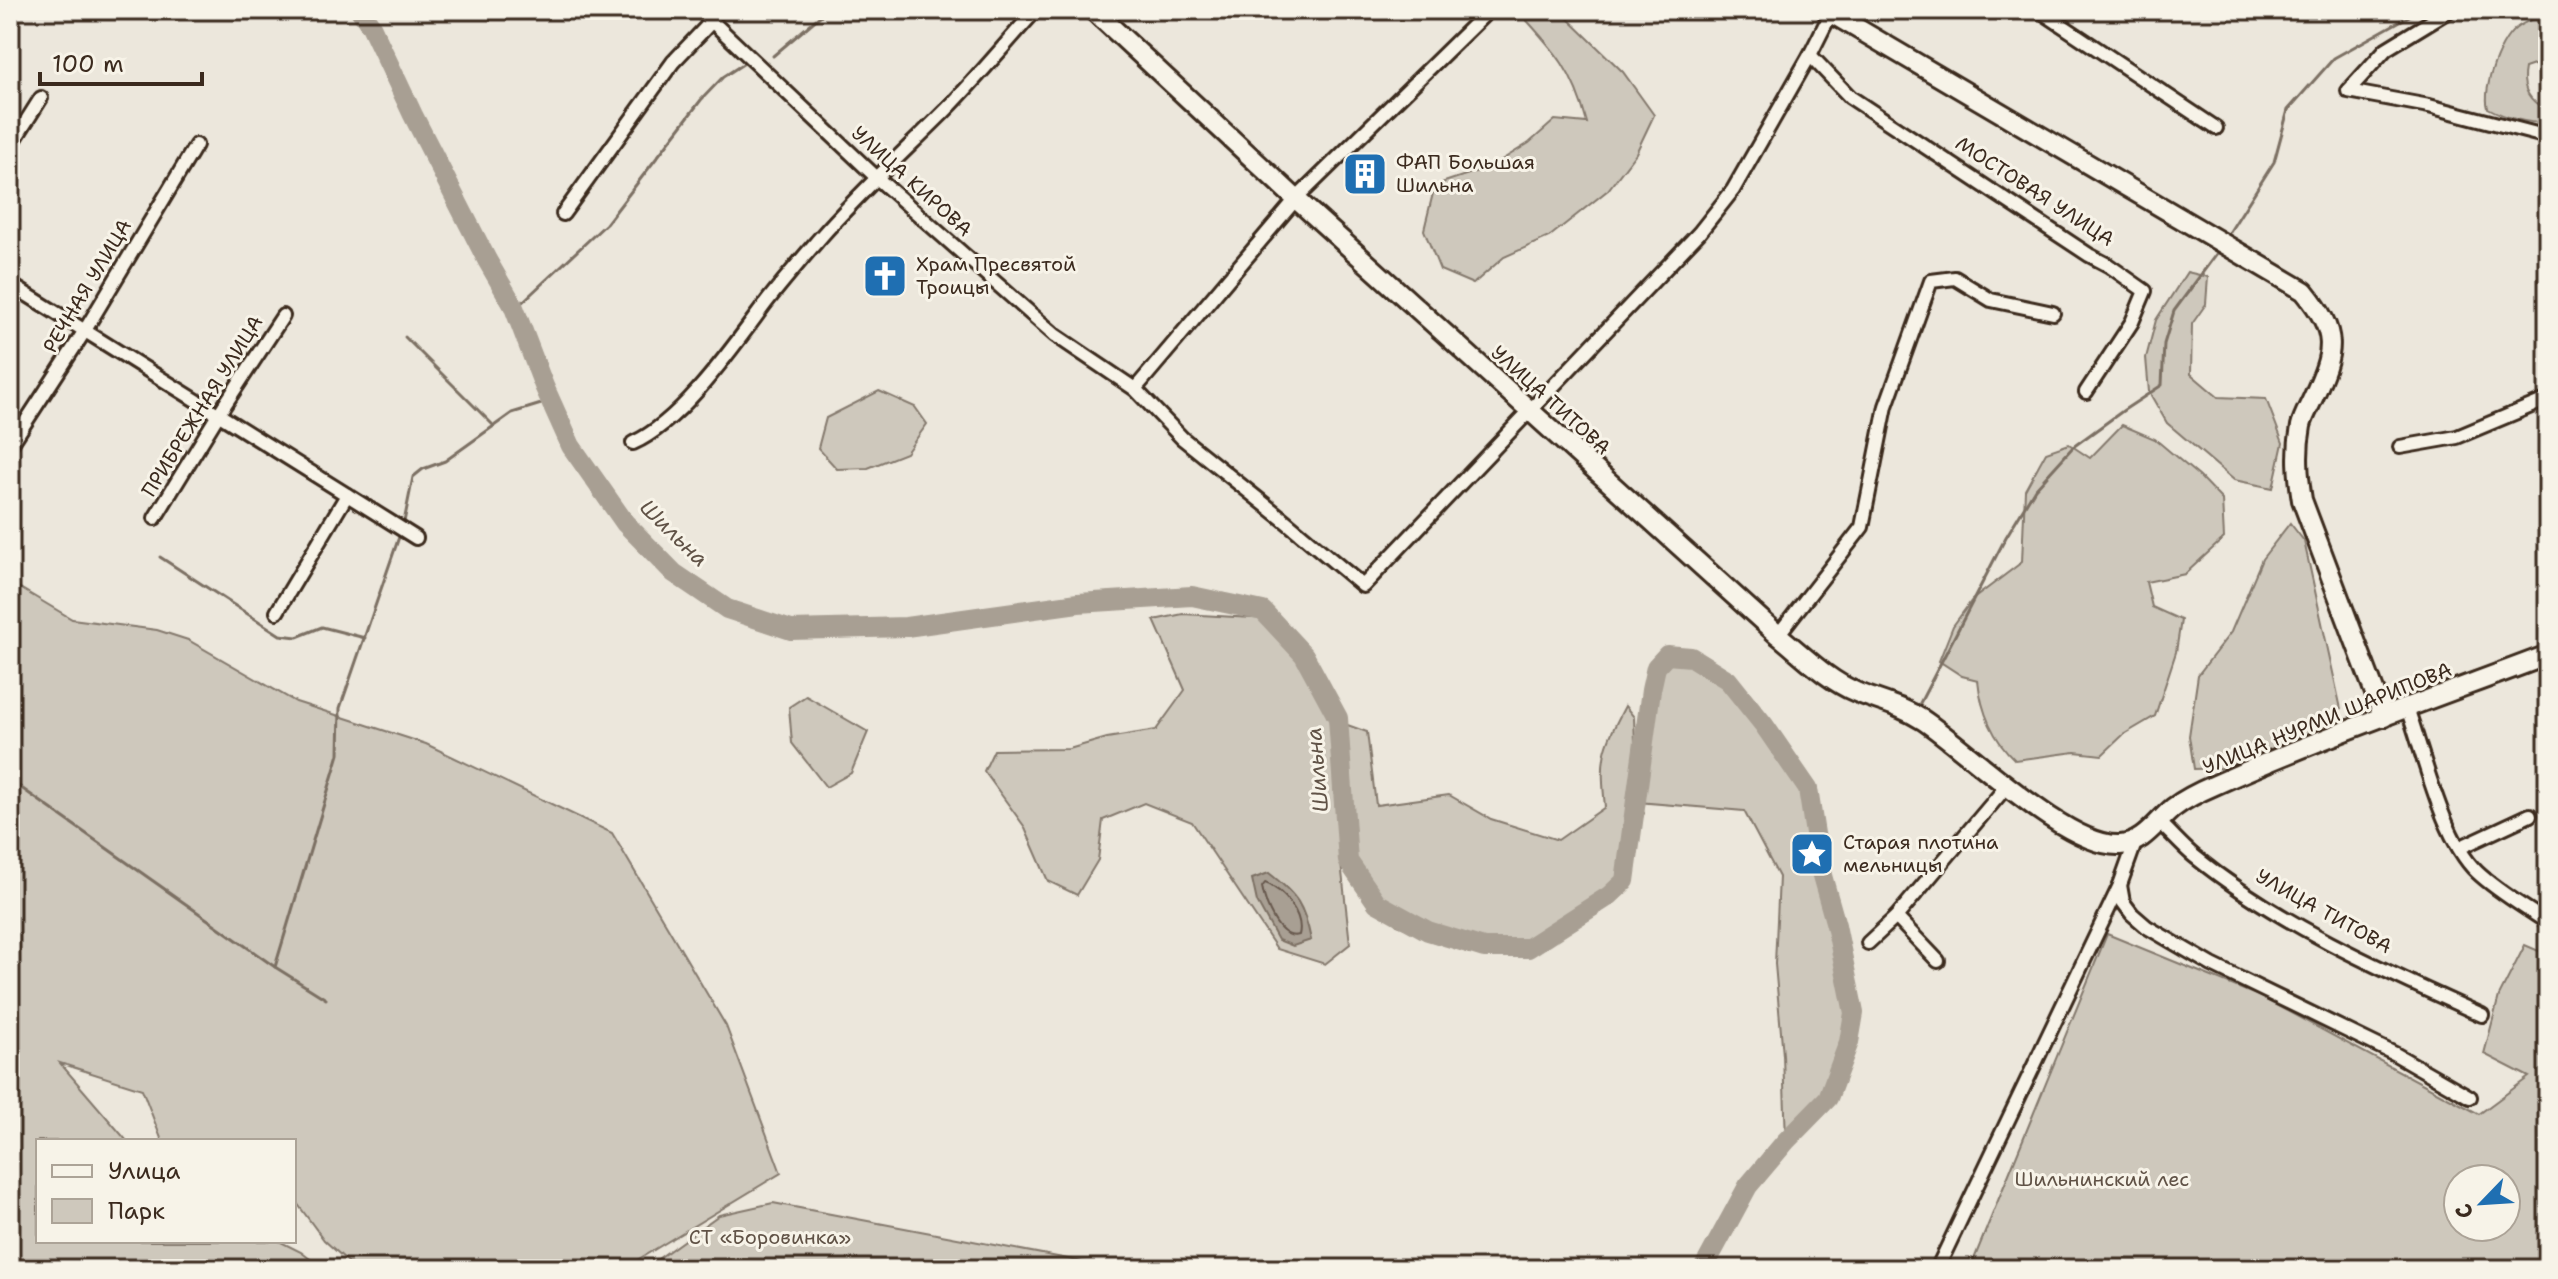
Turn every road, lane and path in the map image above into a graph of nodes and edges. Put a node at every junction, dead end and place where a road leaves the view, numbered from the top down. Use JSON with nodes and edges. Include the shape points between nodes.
{"nodes":[{"id":1,"x":700,"y":10,"type":"edge"},
{"id":2,"x":1036,"y":10,"type":"edge"},
{"id":3,"x":1093,"y":10,"type":"edge"},
{"id":4,"x":1489,"y":10,"type":"edge"},
{"id":5,"x":2039,"y":10,"type":"edge"},
{"id":6,"x":2450,"y":10,"type":"edge"},
{"id":7,"x":1828,"y":12,"type":"edge"},
{"id":8,"x":712,"y":21,"type":"junction"},
{"id":9,"x":1810,"y":55,"type":"junction"},
{"id":10,"x":41,"y":98,"type":"dead end"},
{"id":11,"x":2216,"y":128,"type":"dead end"},
{"id":12,"x":2548,"y":137,"type":"edge"},
{"id":13,"x":196,"y":145,"type":"dead end"},
{"id":14,"x":10,"y":147,"type":"edge"},
{"id":15,"x":877,"y":178,"type":"junction"},
{"id":16,"x":1296,"y":199,"type":"junction"},
{"id":17,"x":563,"y":214,"type":"dead end"},
{"id":18,"x":10,"y":284,"type":"edge"},
{"id":19,"x":2053,"y":313,"type":"dead end"},
{"id":20,"x":283,"y":316,"type":"dead end"},
{"id":21,"x":84,"y":332,"type":"junction"},
{"id":22,"x":1135,"y":389,"type":"junction"},
{"id":23,"x":2086,"y":392,"type":"dead end"},
{"id":24,"x":2548,"y":399,"type":"edge"},
{"id":25,"x":1530,"y":410,"type":"junction"},
{"id":26,"x":218,"y":415,"type":"junction"},
{"id":27,"x":633,"y":443,"type":"dead end"},
{"id":28,"x":10,"y":446,"type":"edge"},
{"id":29,"x":2400,"y":447,"type":"dead end"},
{"id":30,"x":347,"y":495,"type":"junction"},
{"id":31,"x":155,"y":518,"type":"dead end"},
{"id":32,"x":416,"y":538,"type":"dead end"},
{"id":33,"x":277,"y":612,"type":"dead end"},
{"id":34,"x":1778,"y":635,"type":"junction"},
{"id":35,"x":2548,"y":655,"type":"edge"},
{"id":36,"x":2407,"y":708,"type":"junction"},
{"id":37,"x":2384,"y":717,"type":"junction"},
{"id":38,"x":2006,"y":787,"type":"junction"},
{"id":39,"x":2530,"y":815,"type":"dead end"},
{"id":40,"x":2159,"y":822,"type":"junction"},
{"id":41,"x":2135,"y":843,"type":"junction"},
{"id":42,"x":2459,"y":848,"type":"junction"},
{"id":43,"x":2120,"y":885,"type":"junction"},
{"id":44,"x":1896,"y":917,"type":"junction"},
{"id":45,"x":2548,"y":923,"type":"edge"},
{"id":46,"x":1868,"y":943,"type":"dead end"},
{"id":47,"x":1938,"y":961,"type":"dead end"},
{"id":48,"x":2482,"y":1015,"type":"dead end"},
{"id":49,"x":2470,"y":1097,"type":"dead end"},
{"id":50,"x":1937,"y":1269,"type":"edge"}],
"edges":[{"from":1,"to":8,"type":"street","name":"УЛИЦА КИРОВА"},
{"from":2,"to":15,"type":"street"},
{"from":3,"to":16,"type":"street","name":"УЛИЦА ТИТОВА"},
{"from":4,"to":16,"type":"street"},
{"from":5,"to":11,"type":"street"},
{"from":6,"to":12,"type":"street","via":[[2386,49],[2348,91]]},
{"from":7,"to":9,"type":"street"},
{"from":7,"to":37,"type":"street","via":[[2304,291],[2322,313],[2331,337],[2327,367],[2301,424],[2297,465],[2302,500]]},
{"from":8,"to":15,"type":"street","name":"УЛИЦА КИРОВА"},
{"from":8,"to":17,"type":"street","via":[[673,62]]},
{"from":9,"to":23,"type":"street","name":"МОСТОВАЯ УЛИЦА","via":[[1850,97],[2145,291],[2132,322]]},
{"from":9,"to":25,"type":"street","via":[[1733,190],[1699,233]]},
{"from":10,"to":14,"type":"street"},
{"from":13,"to":21,"type":"street","name":"РЕЧНАЯ УЛИЦА"},
{"from":15,"to":22,"type":"street","name":"УЛИЦА КИРОВА","via":[[1055,335]]},
{"from":15,"to":27,"type":"street","via":[[776,289],[690,396],[648,436]]},
{"from":16,"to":22,"type":"street"},
{"from":16,"to":25,"type":"street","name":"УЛИЦА ТИТОВА"},
{"from":18,"to":21,"type":"street"},
{"from":19,"to":34,"type":"street","via":[[1991,300],[1955,278],[1931,281],[1886,406],[1862,527]]},
{"from":20,"to":26,"type":"street","name":"ПРИБРЕЖНАЯ УЛИЦА"},
{"from":21,"to":26,"type":"street"},
{"from":21,"to":28,"type":"street","name":"РЕЧНАЯ УЛИЦА"},
{"from":22,"to":25,"type":"street","name":"УЛИЦА КИРОВА","via":[[1182,438],[1363,586]]},
{"from":24,"to":29,"type":"street","via":[[2457,437]]},
{"from":25,"to":34,"type":"street","name":"УЛИЦА ТИТОВА"},
{"from":26,"to":30,"type":"street"},
{"from":26,"to":31,"type":"street","name":"ПРИБРЕЖНАЯ УЛИЦА"},
{"from":30,"to":32,"type":"street"},
{"from":30,"to":33,"type":"street"},
{"from":34,"to":38,"type":"street","name":"УЛИЦА ТИТОВА","via":[[1830,677],[1923,721]]},
{"from":35,"to":36,"type":"street","name":"УЛИЦА НУРМИ ШАРИПОВА"},
{"from":36,"to":37,"type":"street","name":"УЛИЦА НУРМИ ШАРИПОВА"},
{"from":36,"to":42,"type":"street"},
{"from":37,"to":40,"type":"street","name":"УЛИЦА НУРМИ ШАРИПОВА","via":[[2196,794]]},
{"from":38,"to":41,"type":"street","name":"УЛИЦА ТИТОВА","via":[[2098,841]]},
{"from":38,"to":44,"type":"street"},
{"from":39,"to":42,"type":"street"},
{"from":40,"to":41,"type":"street","name":"УЛИЦА НУРМИ ШАРИПОВА"},
{"from":40,"to":48,"type":"street","name":"УЛИЦА ТИТОВА","via":[[2230,883],[2356,957]]},
{"from":41,"to":43,"type":"street"},
{"from":42,"to":45,"type":"street","via":[[2478,874]]},
{"from":43,"to":49,"type":"street","via":[[2123,902],[2147,927]]},
{"from":43,"to":50,"type":"street"},
{"from":44,"to":46,"type":"street"},
{"from":44,"to":47,"type":"street"}]}
